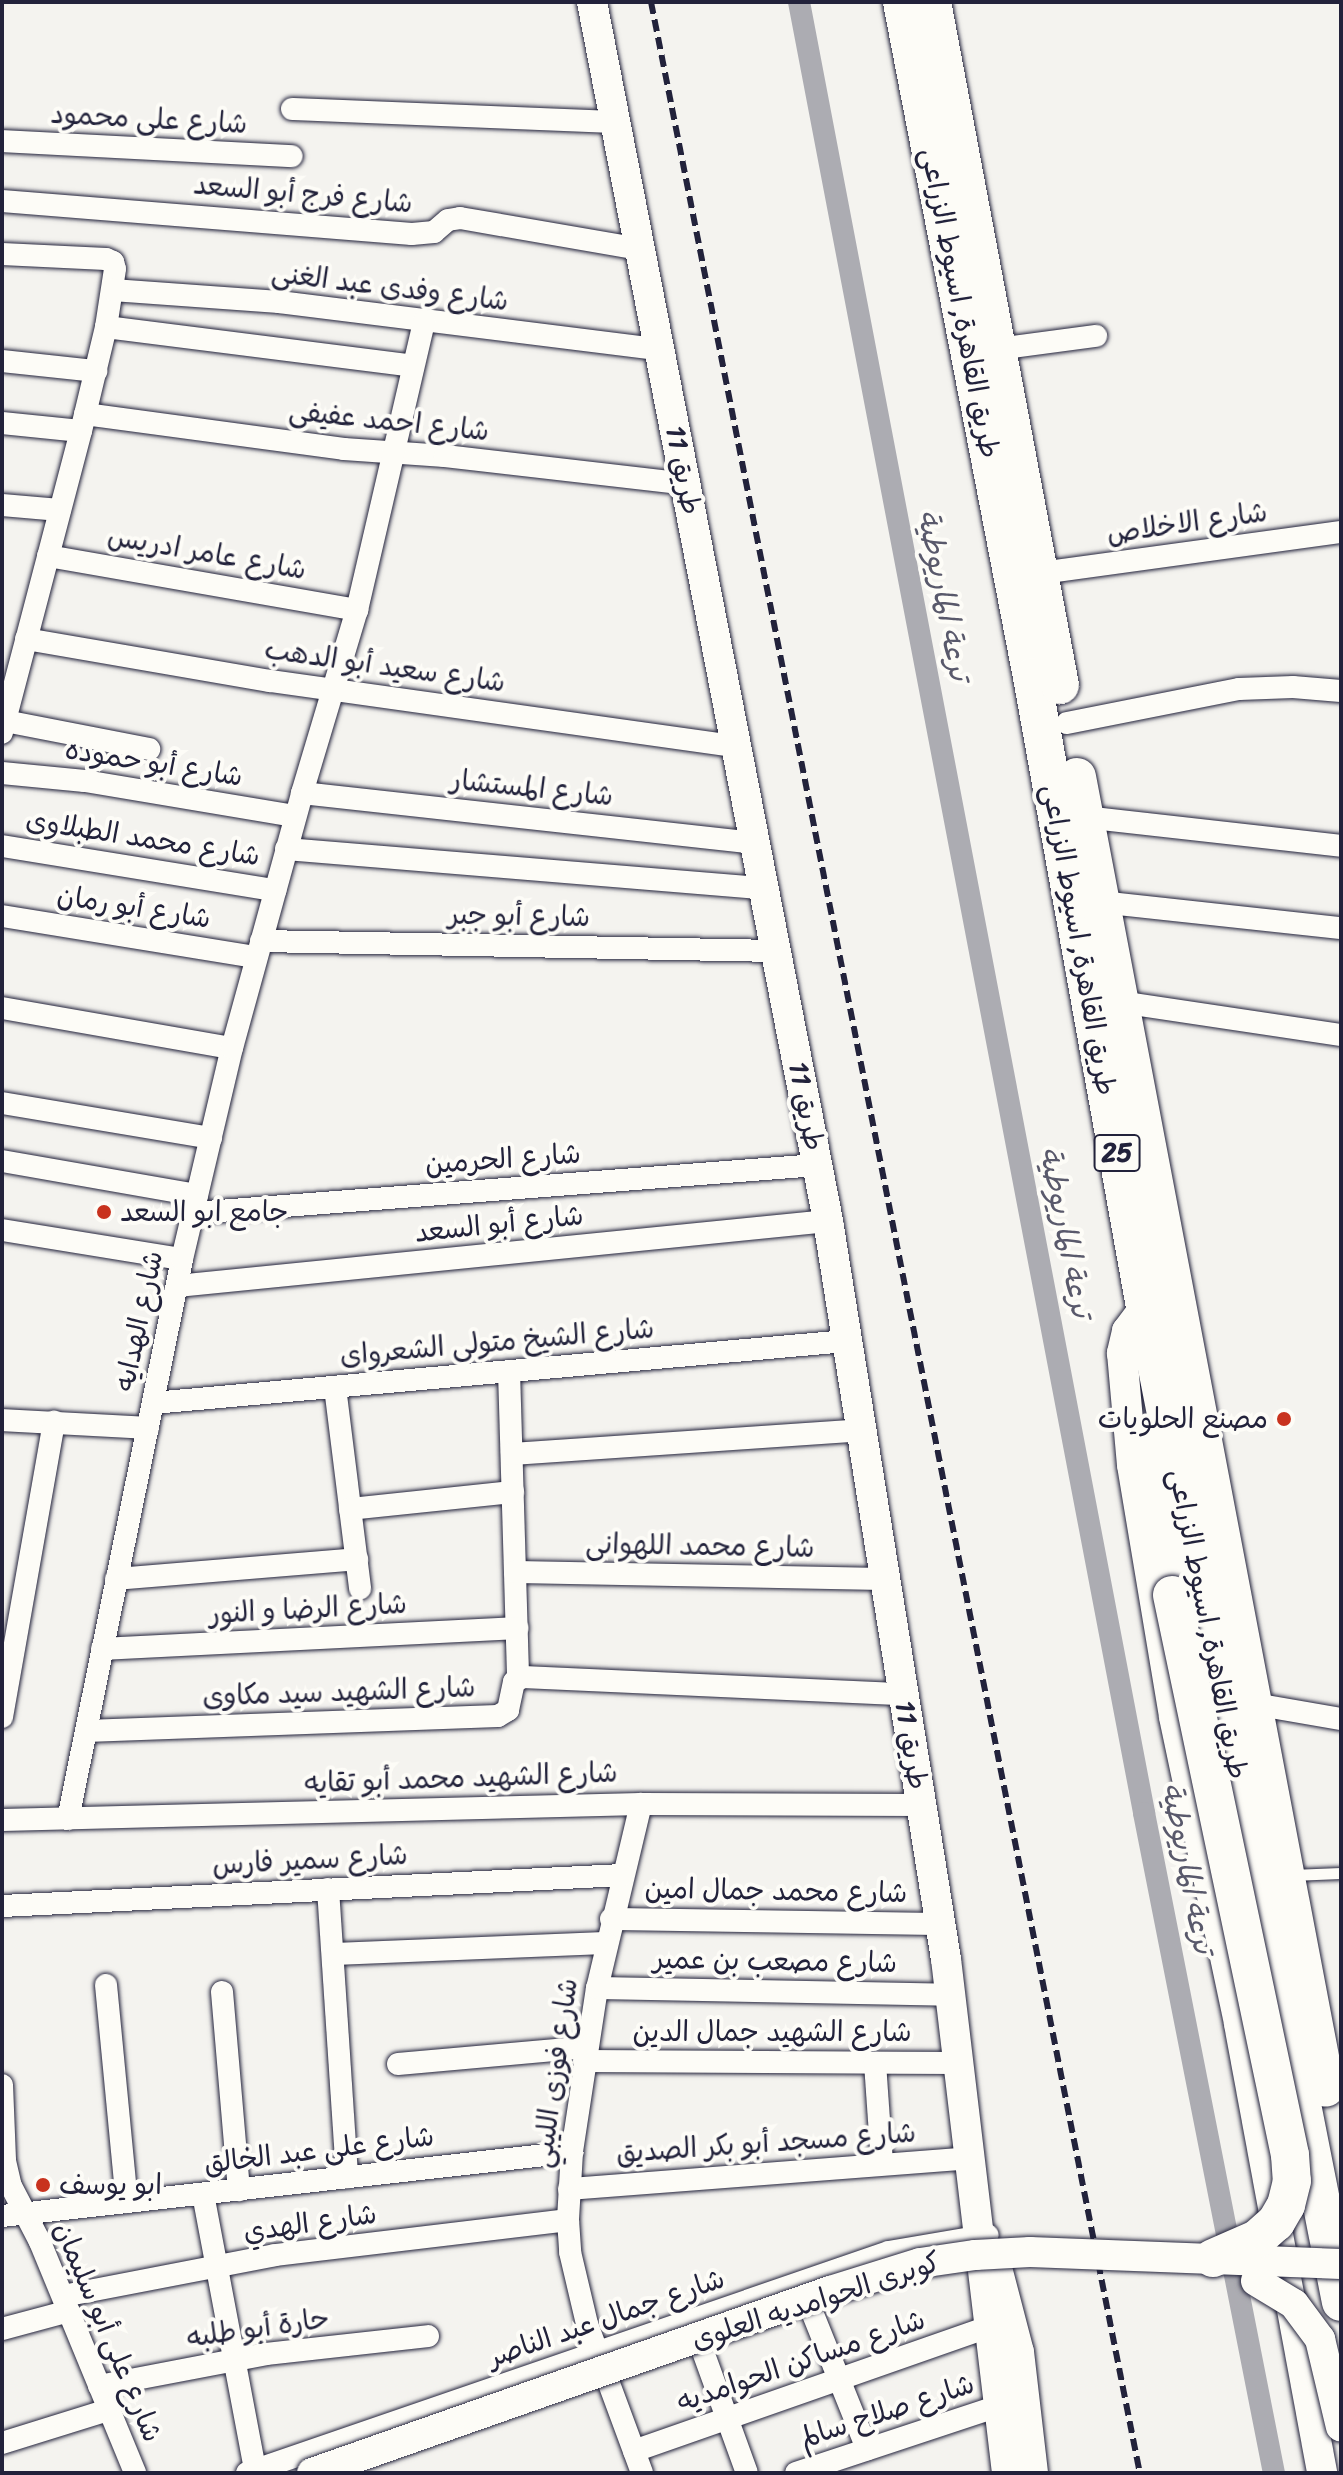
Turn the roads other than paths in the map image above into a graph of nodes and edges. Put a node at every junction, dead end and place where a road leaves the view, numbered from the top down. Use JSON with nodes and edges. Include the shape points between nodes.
{"nodes":[{"id":1,"x":592,"y":2,"type":"edge"},
{"id":2,"x":902,"y":2,"type":"edge"},
{"id":3,"x":932,"y":2,"type":"edge"},
{"id":4,"x":292,"y":109,"type":"dead end"},
{"id":5,"x":615,"y":122,"type":"junction"},
{"id":6,"x":2,"y":141,"type":"edge"},
{"id":7,"x":292,"y":156,"type":"dead end"},
{"id":8,"x":2,"y":201,"type":"edge"},
{"id":9,"x":640,"y":249,"type":"junction"},
{"id":10,"x":2,"y":254,"type":"edge"},
{"id":11,"x":113,"y":290,"type":"junction"},
{"id":12,"x":424,"y":321,"type":"junction"},
{"id":13,"x":106,"y":327,"type":"junction"},
{"id":14,"x":1096,"y":336,"type":"dead end"},
{"id":15,"x":659,"y":349,"type":"junction"},
{"id":16,"x":998,"y":349,"type":"junction"},
{"id":17,"x":2,"y":361,"type":"edge"},
{"id":18,"x":413,"y":366,"type":"junction"},
{"id":19,"x":96,"y":371,"type":"junction"},
{"id":20,"x":83,"y":422,"type":"junction"},
{"id":21,"x":2,"y":423,"type":"edge"},
{"id":22,"x":394,"y":452,"type":"junction"},
{"id":23,"x":686,"y":484,"type":"junction"},
{"id":24,"x":2,"y":505,"type":"edge"},
{"id":25,"x":60,"y":510,"type":"junction"},
{"id":26,"x":1341,"y":532,"type":"edge"},
{"id":27,"x":48,"y":556,"type":"junction"},
{"id":28,"x":1041,"y":573,"type":"junction"},
{"id":29,"x":357,"y":610,"type":"junction"},
{"id":30,"x":16,"y":652,"type":"edge"},
{"id":31,"x":333,"y":689,"type":"junction"},
{"id":32,"x":1341,"y":691,"type":"edge"},
{"id":33,"x":1067,"y":723,"type":"junction"},
{"id":34,"x":3,"y":727,"type":"edge"},
{"id":35,"x":737,"y":747,"type":"junction"},
{"id":36,"x":149,"y":749,"type":"dead end"},
{"id":37,"x":2,"y":773,"type":"edge"},
{"id":38,"x":302,"y":793,"type":"junction"},
{"id":39,"x":295,"y":816,"type":"junction"},
{"id":40,"x":1084,"y":817,"type":"junction"},
{"id":41,"x":756,"y":843,"type":"junction"},
{"id":42,"x":2,"y":846,"type":"edge"},
{"id":43,"x":1341,"y":846,"type":"edge"},
{"id":44,"x":286,"y":849,"type":"junction"},
{"id":45,"x":765,"y":888,"type":"junction"},
{"id":46,"x":275,"y":890,"type":"junction"},
{"id":47,"x":1100,"y":902,"type":"junction"},
{"id":48,"x":2,"y":916,"type":"edge"},
{"id":49,"x":1341,"y":928,"type":"edge"},
{"id":50,"x":259,"y":949,"type":"junction"},
{"id":51,"x":776,"y":951,"type":"junction"},
{"id":52,"x":1120,"y":1002,"type":"junction"},
{"id":53,"x":2,"y":1008,"type":"edge"},
{"id":54,"x":1341,"y":1035,"type":"edge"},
{"id":55,"x":232,"y":1048,"type":"junction"},
{"id":56,"x":2,"y":1103,"type":"edge"},
{"id":57,"x":211,"y":1138,"type":"junction"},
{"id":58,"x":2,"y":1161,"type":"edge"},
{"id":59,"x":817,"y":1165,"type":"junction"},
{"id":60,"x":195,"y":1204,"type":"junction"},
{"id":61,"x":828,"y":1221,"type":"junction"},
{"id":62,"x":2,"y":1230,"type":"edge"},
{"id":63,"x":182,"y":1259,"type":"junction"},
{"id":64,"x":177,"y":1286,"type":"junction"},
{"id":65,"x":1145,"y":1307,"type":"junction"},
{"id":66,"x":847,"y":1341,"type":"junction"},
{"id":67,"x":509,"y":1371,"type":"junction"},
{"id":68,"x":1159,"y":1376,"type":"junction"},
{"id":69,"x":335,"y":1387,"type":"junction"},
{"id":70,"x":153,"y":1403,"type":"junction"},
{"id":71,"x":2,"y":1420,"type":"edge"},
{"id":72,"x":54,"y":1422,"type":"junction"},
{"id":73,"x":148,"y":1428,"type":"junction"},
{"id":74,"x":861,"y":1430,"type":"junction"},
{"id":75,"x":512,"y":1454,"type":"junction"},
{"id":76,"x":513,"y":1492,"type":"junction"},
{"id":77,"x":350,"y":1509,"type":"junction"},
{"id":78,"x":357,"y":1559,"type":"junction"},
{"id":79,"x":515,"y":1572,"type":"junction"},
{"id":80,"x":116,"y":1579,"type":"junction"},
{"id":81,"x":885,"y":1579,"type":"junction"},
{"id":82,"x":360,"y":1588,"type":"dead end"},
{"id":83,"x":517,"y":1628,"type":"junction"},
{"id":84,"x":102,"y":1649,"type":"junction"},
{"id":85,"x":518,"y":1679,"type":"junction"},
{"id":86,"x":903,"y":1694,"type":"junction"},
{"id":87,"x":1254,"y":1704,"type":"junction"},
{"id":88,"x":2,"y":1717,"type":"edge"},
{"id":89,"x":1341,"y":1719,"type":"edge"},
{"id":90,"x":86,"y":1731,"type":"junction"},
{"id":91,"x":641,"y":1804,"type":"junction"},
{"id":92,"x":921,"y":1805,"type":"junction"},
{"id":93,"x":68,"y":1819,"type":"junction"},
{"id":94,"x":2,"y":1820,"type":"edge"},
{"id":95,"x":1341,"y":1873,"type":"edge"},
{"id":96,"x":622,"y":1875,"type":"junction"},
{"id":97,"x":1286,"y":1875,"type":"junction"},
{"id":98,"x":328,"y":1889,"type":"junction"},
{"id":99,"x":2,"y":1906,"type":"edge"},
{"id":100,"x":611,"y":1919,"type":"junction"},
{"id":101,"x":941,"y":1924,"type":"junction"},
{"id":102,"x":606,"y":1943,"type":"junction"},
{"id":103,"x":333,"y":1954,"type":"junction"},
{"id":104,"x":106,"y":1985,"type":"dead end"},
{"id":105,"x":597,"y":1988,"type":"junction"},
{"id":106,"x":222,"y":1992,"type":"dead end"},
{"id":107,"x":951,"y":1995,"type":"junction"},
{"id":108,"x":586,"y":2054,"type":"junction"},
{"id":109,"x":875,"y":2063,"type":"junction"},
{"id":110,"x":959,"y":2063,"type":"junction"},
{"id":111,"x":398,"y":2064,"type":"dead end"},
{"id":112,"x":2,"y":2085,"type":"edge"},
{"id":113,"x":572,"y":2152,"type":"junction"},
{"id":114,"x":968,"y":2158,"type":"junction"},
{"id":115,"x":882,"y":2164,"type":"junction"},
{"id":116,"x":1341,"y":2170,"type":"edge"},
{"id":117,"x":347,"y":2177,"type":"junction"},
{"id":118,"x":569,"y":2189,"type":"junction"},
{"id":119,"x":239,"y":2190,"type":"junction"},
{"id":120,"x":203,"y":2194,"type":"junction"},
{"id":121,"x":127,"y":2202,"type":"junction"},
{"id":122,"x":13,"y":2216,"type":"edge"},
{"id":123,"x":568,"y":2220,"type":"junction"},
{"id":124,"x":981,"y":2229,"type":"junction"},
{"id":125,"x":1213,"y":2258,"type":"junction"},
{"id":126,"x":1341,"y":2264,"type":"edge"},
{"id":127,"x":217,"y":2268,"type":"junction"},
{"id":128,"x":1256,"y":2281,"type":"junction"},
{"id":129,"x":800,"y":2283,"type":"junction"},
{"id":130,"x":1341,"y":2285,"type":"edge"},
{"id":131,"x":1341,"y":2302,"type":"edge"},
{"id":132,"x":66,"y":2303,"type":"junction"},
{"id":133,"x":692,"y":2320,"type":"junction"},
{"id":134,"x":988,"y":2327,"type":"junction"},
{"id":135,"x":2,"y":2329,"type":"edge"},
{"id":136,"x":428,"y":2336,"type":"dead end"},
{"id":137,"x":597,"y":2352,"type":"junction"},
{"id":138,"x":234,"y":2360,"type":"junction"},
{"id":139,"x":838,"y":2380,"type":"junction"},
{"id":140,"x":99,"y":2386,"type":"junction"},
{"id":141,"x":998,"y":2406,"type":"junction"},
{"id":142,"x":108,"y":2410,"type":"junction"},
{"id":143,"x":727,"y":2419,"type":"junction"},
{"id":144,"x":1341,"y":2427,"type":"edge"},
{"id":145,"x":2,"y":2443,"type":"edge"},
{"id":146,"x":867,"y":2449,"type":"junction"},
{"id":147,"x":634,"y":2451,"type":"junction"},
{"id":148,"x":251,"y":2472,"type":"edge"},
{"id":149,"x":135,"y":2473,"type":"edge"},
{"id":150,"x":312,"y":2473,"type":"edge"},
{"id":151,"x":365,"y":2473,"type":"edge"},
{"id":152,"x":642,"y":2473,"type":"edge"},
{"id":153,"x":747,"y":2473,"type":"edge"},
{"id":154,"x":796,"y":2473,"type":"edge"},
{"id":155,"x":1007,"y":2473,"type":"edge"},
{"id":156,"x":1033,"y":2473,"type":"edge"},
{"id":157,"x":1322,"y":2473,"type":"edge"}],
"edges":[{"from":1,"to":5,"type":"street","name":"طريق 11"},
{"from":2,"to":65,"type":"highway","name":"طريق القاهرة, اسيوط الزراعى","number":"25","via":[[1032,677]]},
{"from":3,"to":16,"type":"highway","name":"طريق القاهرة, اسيوط الزراعى","number":"25"},
{"from":4,"to":5,"type":"street"},
{"from":5,"to":9,"type":"street","name":"طريق 11"},
{"from":6,"to":7,"type":"street","name":"شارع على محمود"},
{"from":8,"to":9,"type":"street","name":"شارع فرج أبو السعد","via":[[412,234],[434,232],[460,218]]},
{"from":9,"to":15,"type":"street","name":"طريق 11"},
{"from":10,"to":11,"type":"street","via":[[106,259],[114,264]]},
{"from":11,"to":12,"type":"street","name":"شارع وفدى عبد الغنى","via":[[279,302]]},
{"from":11,"to":13,"type":"street"},
{"from":12,"to":15,"type":"street","name":"شارع وفدى عبد الغنى"},
{"from":12,"to":18,"type":"street","name":"شارع الهدايه"},
{"from":13,"to":18,"type":"street"},
{"from":13,"to":19,"type":"street"},
{"from":14,"to":16,"type":"street"},
{"from":15,"to":23,"type":"street","name":"طريق 11"},
{"from":16,"to":28,"type":"highway","name":"طريق القاهرة, اسيوط الزراعى","number":"25"},
{"from":17,"to":19,"type":"street"},
{"from":18,"to":22,"type":"street","name":"شارع الهدايه"},
{"from":19,"to":20,"type":"street"},
{"from":20,"to":21,"type":"street","name":"شارع احمد عفيفى"},
{"from":20,"to":22,"type":"street","name":"شارع احمد عفيفى"},
{"from":20,"to":25,"type":"street"},
{"from":22,"to":23,"type":"street","name":"شارع احمد عفيفى"},
{"from":22,"to":29,"type":"street","name":"شارع الهدايه"},
{"from":23,"to":35,"type":"street","name":"طريق 11"},
{"from":24,"to":25,"type":"street"},
{"from":25,"to":27,"type":"street"},
{"from":26,"to":28,"type":"street","name":"شارع الاخلاص"},
{"from":27,"to":29,"type":"street","name":"شارع عامر ادريس"},
{"from":27,"to":30,"type":"street"},
{"from":28,"to":33,"type":"highway","name":"طريق القاهرة, اسيوط الزراعى","number":"25"},
{"from":29,"to":31,"type":"street","name":"شارع الهدايه"},
{"from":30,"to":31,"type":"street","name":"شارع سعيد أبو الدهب"},
{"from":30,"to":34,"type":"street"},
{"from":31,"to":35,"type":"street","name":"شارع سعيد أبو الدهب"},
{"from":31,"to":38,"type":"street","name":"شارع الهدايه"},
{"from":32,"to":33,"type":"street","via":[[1239,689]]},
{"from":33,"to":40,"type":"highway","name":"طريق القاهرة, اسيوط الزراعى","number":"25"},
{"from":34,"to":36,"type":"street"},
{"from":35,"to":41,"type":"street","name":"طريق 11"},
{"from":37,"to":39,"type":"street","name":"شارع أبو حموده","via":[[85,781]]},
{"from":38,"to":39,"type":"street","name":"شارع الهدايه"},
{"from":38,"to":41,"type":"street","name":"شارع المستشار"},
{"from":39,"to":44,"type":"street","name":"شارع الهدايه"},
{"from":40,"to":43,"type":"street"},
{"from":40,"to":47,"type":"highway","name":"طريق القاهرة, اسيوط الزراعى","number":"25"},
{"from":41,"to":45,"type":"street","name":"طريق 11"},
{"from":42,"to":46,"type":"street","name":"شارع محمد الطبلاوى"},
{"from":44,"to":45,"type":"street"},
{"from":44,"to":46,"type":"street","name":"شارع الهدايه"},
{"from":45,"to":51,"type":"street","name":"طريق 11"},
{"from":46,"to":50,"type":"street","name":"شارع الهدايه"},
{"from":47,"to":49,"type":"street"},
{"from":47,"to":52,"type":"highway","name":"طريق القاهرة, اسيوط الزراعى","number":"25"},
{"from":48,"to":50,"type":"street","name":"شارع أبو رمان"},
{"from":50,"to":51,"type":"street","name":"شارع أبو جبر"},
{"from":50,"to":55,"type":"street","name":"شارع الهدايه"},
{"from":51,"to":59,"type":"street","name":"طريق 11"},
{"from":52,"to":54,"type":"street"},
{"from":52,"to":87,"type":"highway","name":"طريق القاهرة, اسيوط الزراعى","number":"25"},
{"from":53,"to":55,"type":"street"},
{"from":55,"to":57,"type":"street","name":"شارع الهدايه"},
{"from":56,"to":57,"type":"street"},
{"from":57,"to":60,"type":"street","name":"شارع الهدايه"},
{"from":58,"to":60,"type":"street","name":"شارع الحرمين"},
{"from":59,"to":60,"type":"street","name":"شارع الحرمين"},
{"from":59,"to":61,"type":"street","name":"طريق 11"},
{"from":60,"to":63,"type":"street","name":"شارع الهدايه"},
{"from":61,"to":64,"type":"street","name":"شارع أبو السعد"},
{"from":61,"to":66,"type":"street","name":"طريق 11"},
{"from":62,"to":63,"type":"street"},
{"from":63,"to":64,"type":"street","name":"شارع الهدايه"},
{"from":64,"to":70,"type":"street","name":"شارع الهدايه"},
{"from":65,"to":68,"type":"highway","name":"طريق القاهرة, اسيوط الزراعى","number":"25"},
{"from":65,"to":157,"type":"street","via":[[1127,1331],[1122,1353],[1132,1465],[1174,1717],[1230,1980]]},
{"from":66,"to":67,"type":"street","name":"شارع الشيخ متولى الشعرواى"},
{"from":66,"to":74,"type":"street","name":"طريق 11"},
{"from":67,"to":69,"type":"street","name":"شارع الشيخ متولى الشعرواى"},
{"from":67,"to":75,"type":"street"},
{"from":68,"to":125,"type":"highway","bridge":true,"via":[[1148,1417],[1153,1481],[1292,2181],[1276,2222],[1257,2239]]},
{"from":68,"to":131,"type":"highway","name":"طريق القاهرة, اسيوط الزراعى","number":"25"},
{"from":69,"to":70,"type":"street","name":"شارع الشيخ متولى الشعرواى"},
{"from":69,"to":77,"type":"street"},
{"from":70,"to":73,"type":"street","name":"شارع الهدايه"},
{"from":71,"to":72,"type":"street"},
{"from":72,"to":73,"type":"street"},
{"from":72,"to":88,"type":"street"},
{"from":73,"to":80,"type":"street","name":"شارع الهدايه"},
{"from":74,"to":75,"type":"street"},
{"from":74,"to":81,"type":"street","name":"طريق 11"},
{"from":75,"to":76,"type":"street"},
{"from":76,"to":77,"type":"street"},
{"from":76,"to":79,"type":"street"},
{"from":77,"to":78,"type":"street"},
{"from":78,"to":80,"type":"street"},
{"from":78,"to":82,"type":"street"},
{"from":79,"to":81,"type":"street","name":"شارع محمد اللهوانى"},
{"from":79,"to":83,"type":"street"},
{"from":80,"to":84,"type":"street","name":"شارع الهدايه"},
{"from":81,"to":86,"type":"street","name":"طريق 11"},
{"from":83,"to":84,"type":"street","name":"شارع الرضا و النور"},
{"from":83,"to":85,"type":"street"},
{"from":84,"to":90,"type":"street","name":"شارع الهدايه"},
{"from":85,"to":86,"type":"street"},
{"from":85,"to":90,"type":"street","name":"شارع الشهيد سيد مكاوى","via":[[508,1710],[498,1716]]},
{"from":86,"to":92,"type":"street","name":"طريق 11"},
{"from":87,"to":89,"type":"street"},
{"from":87,"to":97,"type":"highway","name":"طريق القاهرة, اسيوط الزراعى","number":"25"},
{"from":90,"to":93,"type":"street","name":"شارع الهدايه"},
{"from":91,"to":92,"type":"street","name":"شارع الشهيد محمد أبو تقايه"},
{"from":91,"to":93,"type":"street","name":"شارع الشهيد محمد أبو تقايه"},
{"from":91,"to":96,"type":"street","name":"شارع فوزى الليبي"},
{"from":92,"to":101,"type":"street","name":"طريق 11"},
{"from":93,"to":94,"type":"street","name":"شارع الشهيد محمد أبو تقايه"},
{"from":95,"to":97,"type":"lane"},
{"from":96,"to":98,"type":"street","name":"شارع سمير فارس"},
{"from":96,"to":100,"type":"street","name":"شارع فوزى الليبي"},
{"from":97,"to":116,"type":"highway","name":"طريق القاهرة, اسيوط الزراعى","number":"25","via":[[1325,2051]]},
{"from":98,"to":99,"type":"street","name":"شارع سمير فارس"},
{"from":98,"to":103,"type":"street"},
{"from":100,"to":101,"type":"street","name":"شارع محمد جمال امين"},
{"from":100,"to":102,"type":"street","name":"شارع فوزى الليبي"},
{"from":101,"to":107,"type":"street","name":"طريق 11"},
{"from":102,"to":103,"type":"street"},
{"from":102,"to":105,"type":"street","name":"شارع فوزى الليبي"},
{"from":103,"to":117,"type":"street"},
{"from":104,"to":121,"type":"street"},
{"from":105,"to":107,"type":"street","name":"شارع مصعب بن عمير"},
{"from":105,"to":108,"type":"street","name":"شارع فوزى الليبي"},
{"from":106,"to":119,"type":"street"},
{"from":107,"to":110,"type":"street","name":"طريق 11"},
{"from":108,"to":109,"type":"street","name":"شارع الشهيد جمال الدين"},
{"from":108,"to":111,"type":"street","name":"شارع الشهيد جمال الدين"},
{"from":108,"to":113,"type":"street","name":"شارع فوزى الليبي"},
{"from":109,"to":110,"type":"street","name":"شارع الشهيد جمال الدين"},
{"from":109,"to":115,"type":"street"},
{"from":110,"to":114,"type":"street","name":"طريق 11"},
{"from":112,"to":122,"type":"street"},
{"from":113,"to":117,"type":"street","name":"شارع على عبد الخالق"},
{"from":113,"to":118,"type":"street","name":"شارع فوزى الليبي"},
{"from":114,"to":115,"type":"street","name":"شارع مسجد أبو بكر الصديق"},
{"from":114,"to":124,"type":"street","name":"طريق 11"},
{"from":115,"to":118,"type":"street","name":"شارع مسجد أبو بكر الصديق"},
{"from":117,"to":119,"type":"street","name":"شارع على عبد الخالق"},
{"from":118,"to":123,"type":"street","name":"شارع فوزى الليبي"},
{"from":119,"to":120,"type":"street","name":"شارع على عبد الخالق"},
{"from":120,"to":121,"type":"street","name":"شارع على عبد الخالق"},
{"from":120,"to":127,"type":"street"},
{"from":121,"to":122,"type":"street","name":"شارع على عبد الخالق"},
{"from":122,"to":132,"type":"street","name":"شارع على أبو سليمان"},
{"from":123,"to":127,"type":"street","name":"شارع الهدي","via":[[275,2255]]},
{"from":123,"to":137,"type":"street","name":"شارع فوزى الليبي","via":[[578,2293]]},
{"from":124,"to":129,"type":"street","name":"شارع جمال عبد الناصر","via":[[889,2252]]},
{"from":124,"to":134,"type":"street"},
{"from":124,"to":156,"type":"street","via":[[1019,2352]]},
{"from":125,"to":126,"type":"street","name":"كوبرى الحوامديه العلوى","bridge":true},
{"from":125,"to":150,"type":"street","name":"كوبرى الحوامديه العلوى","bridge":true,"via":[[1002,2253],[920,2263]]},
{"from":127,"to":132,"type":"street","name":"شارع الهدي"},
{"from":127,"to":138,"type":"street"},
{"from":128,"to":130,"type":"street","name":"كوبرى الحوامديه العلوى"},
{"from":128,"to":144,"type":"street","bridge":true,"via":[[1294,2304],[1314,2329],[1327,2359]]},
{"from":128,"to":151,"type":"street","name":"كوبرى الحوامديه العلوى","via":[[1052,2269],[921,2283]]},
{"from":129,"to":133,"type":"street","name":"شارع جمال عبد الناصر"},
{"from":129,"to":139,"type":"street"},
{"from":132,"to":135,"type":"street","name":"شارع الهدي"},
{"from":132,"to":140,"type":"street","name":"شارع على أبو سليمان"},
{"from":133,"to":137,"type":"street","name":"شارع جمال عبد الناصر"},
{"from":133,"to":143,"type":"street"},
{"from":134,"to":139,"type":"street","name":"شارع مساكن الحوامديه"},
{"from":134,"to":141,"type":"street"},
{"from":136,"to":138,"type":"street","name":"حارة أبو طلبه"},
{"from":137,"to":147,"type":"street","name":"شارع فوزى الليبي"},
{"from":137,"to":148,"type":"street","name":"شارع جمال عبد الناصر"},
{"from":138,"to":140,"type":"street","name":"حارة أبو طلبه"},
{"from":138,"to":148,"type":"street"},
{"from":139,"to":143,"type":"street","name":"شارع مساكن الحوامديه"},
{"from":139,"to":146,"type":"street"},
{"from":140,"to":142,"type":"street","name":"شارع على أبو سليمان"},
{"from":141,"to":146,"type":"street","name":"شارع صلاح سالم"},
{"from":141,"to":155,"type":"street"},
{"from":142,"to":145,"type":"street"},
{"from":142,"to":149,"type":"street","name":"شارع على أبو سليمان"},
{"from":143,"to":147,"type":"street","name":"شارع مساكن الحوامديه"},
{"from":143,"to":153,"type":"street"},
{"from":146,"to":154,"type":"street","name":"شارع صلاح سالم"},
{"from":147,"to":152,"type":"street","name":"شارع فوزى الليبي"}]}
